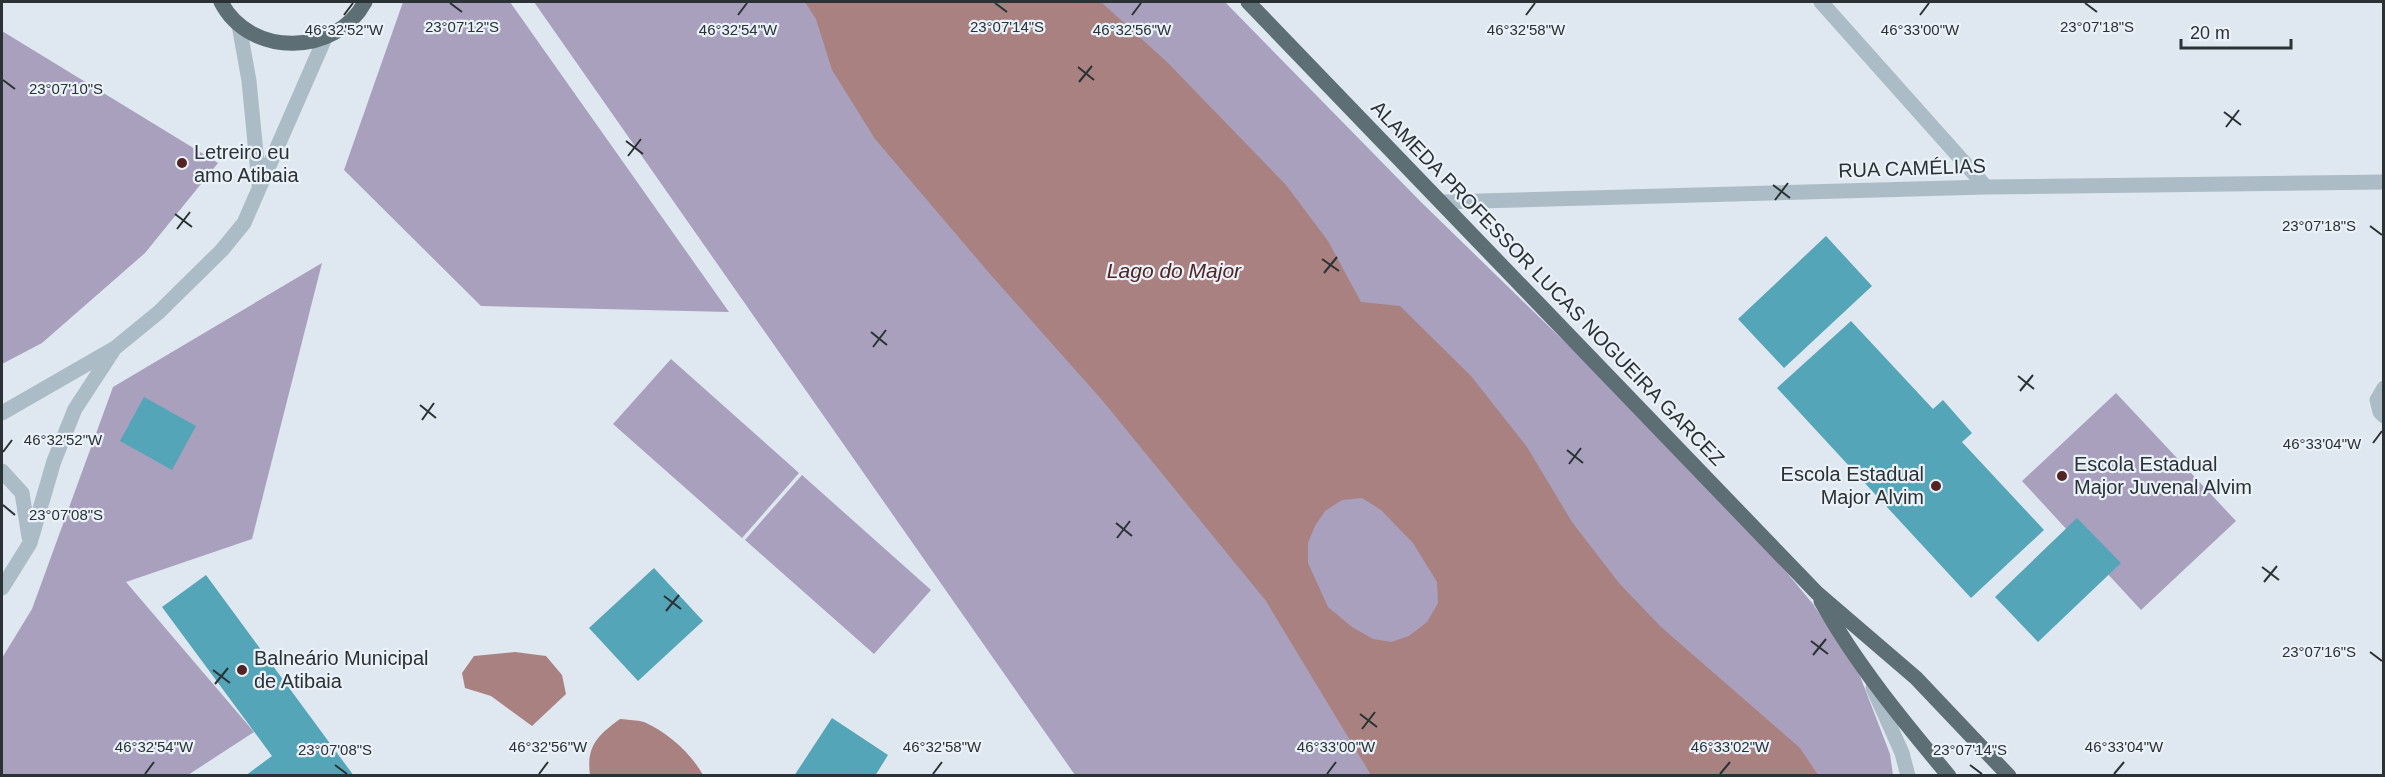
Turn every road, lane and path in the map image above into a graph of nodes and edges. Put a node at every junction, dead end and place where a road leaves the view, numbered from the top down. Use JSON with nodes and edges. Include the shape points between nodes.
{"nodes":[{"id":1,"x":221,"y":2,"type":"edge"},
{"id":2,"x":365,"y":2,"type":"edge"},
{"id":3,"x":1248,"y":2,"type":"edge"},
{"id":4,"x":1821,"y":2,"type":"edge"},
{"id":5,"x":239,"y":25,"type":"junction"},
{"id":6,"x":325,"y":38,"type":"junction"},
{"id":7,"x":2384,"y":182,"type":"edge"},
{"id":8,"x":259,"y":187,"type":"junction"},
{"id":9,"x":1986,"y":187,"type":"junction"},
{"id":10,"x":1442,"y":202,"type":"junction"},
{"id":11,"x":115,"y":348,"type":"junction"},
{"id":12,"x":2384,"y":388,"type":"edge"},
{"id":13,"x":2,"y":413,"type":"edge"},
{"id":14,"x":2384,"y":416,"type":"edge"},
{"id":15,"x":2,"y":471,"type":"edge"},
{"id":16,"x":30,"y":543,"type":"junction"},
{"id":17,"x":2,"y":588,"type":"edge"},
{"id":18,"x":1817,"y":593,"type":"junction"},
{"id":19,"x":1863,"y":666,"type":"junction"},
{"id":20,"x":1908,"y":776,"type":"edge"},
{"id":21,"x":1949,"y":776,"type":"edge"},
{"id":22,"x":2009,"y":776,"type":"edge"}],
"edges":[{"from":1,"to":5,"type":"main road"},
{"from":2,"to":6,"type":"main road","via":[[345,27]]},
{"from":3,"to":10,"type":"main road","name":"ALAMEDA PROFESSOR LUCAS NOGUEIRA GARCEZ"},
{"from":4,"to":9,"type":"street"},
{"from":5,"to":6,"type":"main road","via":[[280,43],[303,44]]},
{"from":5,"to":8,"type":"street","via":[[249,81]]},
{"from":6,"to":8,"type":"street"},
{"from":7,"to":9,"type":"street","name":"RUA CAMÉLIAS"},
{"from":8,"to":11,"type":"street","via":[[244,223],[222,250],[159,312]]},
{"from":9,"to":10,"type":"street","name":"RUA CAMÉLIAS"},
{"from":10,"to":18,"type":"main road","name":"ALAMEDA PROFESSOR LUCAS NOGUEIRA GARCEZ"},
{"from":11,"to":13,"type":"street"},
{"from":11,"to":16,"type":"street","via":[[75,409],[54,461]]},
{"from":12,"to":14,"type":"street","via":[[2377,399]]},
{"from":15,"to":16,"type":"street","via":[[22,493]]},
{"from":16,"to":17,"type":"street"},
{"from":18,"to":19,"type":"main road","name":"ALAMEDA PROFESSOR LUCAS NOGUEIRA GARCEZ","via":[[1836,629]]},
{"from":18,"to":22,"type":"main road","name":"ALAMEDA PROFESSOR LUCAS NOGUEIRA GARCEZ","via":[[1916,678]]},
{"from":19,"to":20,"type":"street","via":[[1902,753]]},
{"from":19,"to":21,"type":"main road","name":"ALAMEDA PROFESSOR LUCAS NOGUEIRA GARCEZ"}]}
